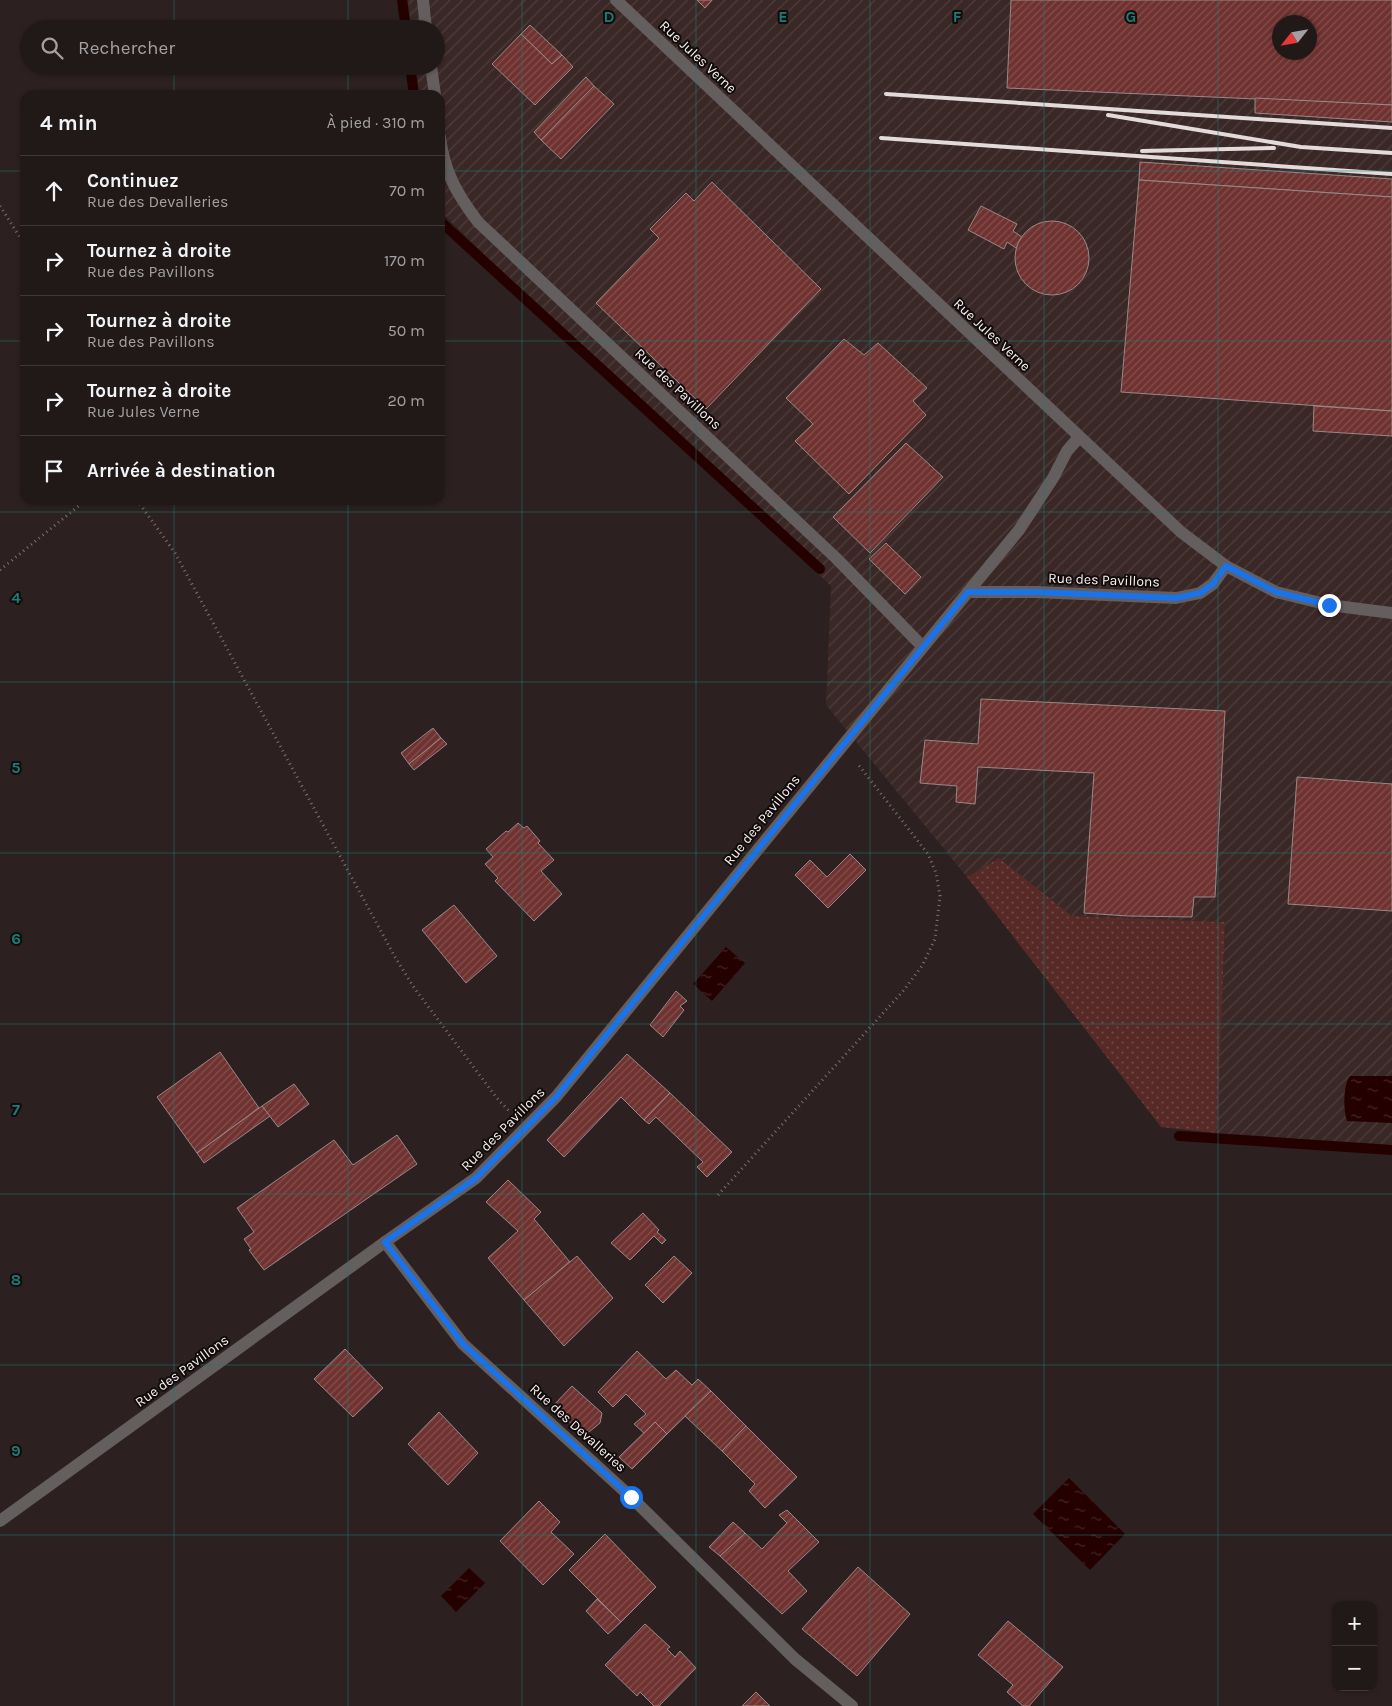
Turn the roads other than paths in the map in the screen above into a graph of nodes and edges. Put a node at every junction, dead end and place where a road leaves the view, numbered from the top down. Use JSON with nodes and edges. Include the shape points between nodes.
{"nodes":[{"id":1,"x":422,"y":0,"type":"edge"},
{"id":2,"x":616,"y":0,"type":"edge"},
{"id":3,"x":425,"y":20,"type":"edge"},
{"id":4,"x":432,"y":75,"type":"edge"},
{"id":5,"x":434,"y":90,"type":"edge"},
{"id":6,"x":445,"y":163,"type":"edge"},
{"id":7,"x":1079,"y":437,"type":"junction"},
{"id":8,"x":1226,"y":566,"type":"junction"},
{"id":9,"x":968,"y":592,"type":"junction"},
{"id":10,"x":1392,"y":613,"type":"edge"},
{"id":11,"x":923,"y":647,"type":"junction"},
{"id":12,"x":385,"y":1242,"type":"junction"},
{"id":13,"x":0,"y":1521,"type":"edge"},
{"id":14,"x":852,"y":1706,"type":"edge"}],
"edges":[{"from":1,"to":3,"type":"street"},
{"from":2,"to":7,"type":"street","name":"Rue Jules Verne"},
{"from":4,"to":5,"type":"street"},
{"from":6,"to":11,"type":"street","name":"Rue des Pavillons","via":[[449,177],[478,222],[836,558]]},
{"from":7,"to":8,"type":"street","name":"Rue Jules Verne","via":[[1181,532]]},
{"from":7,"to":9,"type":"street","name":"Rue des Pavillons","via":[[1018,530]]},
{"from":8,"to":9,"type":"street","name":"Rue des Pavillons","via":[[1213,584],[1200,593],[1176,598]]},
{"from":8,"to":10,"type":"street","name":"Rue Jules Verne","via":[[1276,592],[1329,605]]},
{"from":9,"to":11,"type":"street","name":"Rue des Pavillons"},
{"from":11,"to":12,"type":"street","name":"Rue des Pavillons","via":[[556,1097],[476,1178]]},
{"from":12,"to":13,"type":"street","name":"Rue des Pavillons"},
{"from":12,"to":14,"type":"street","name":"Rue des Devalleries","via":[[463,1344],[631,1497],[796,1659]]}]}
